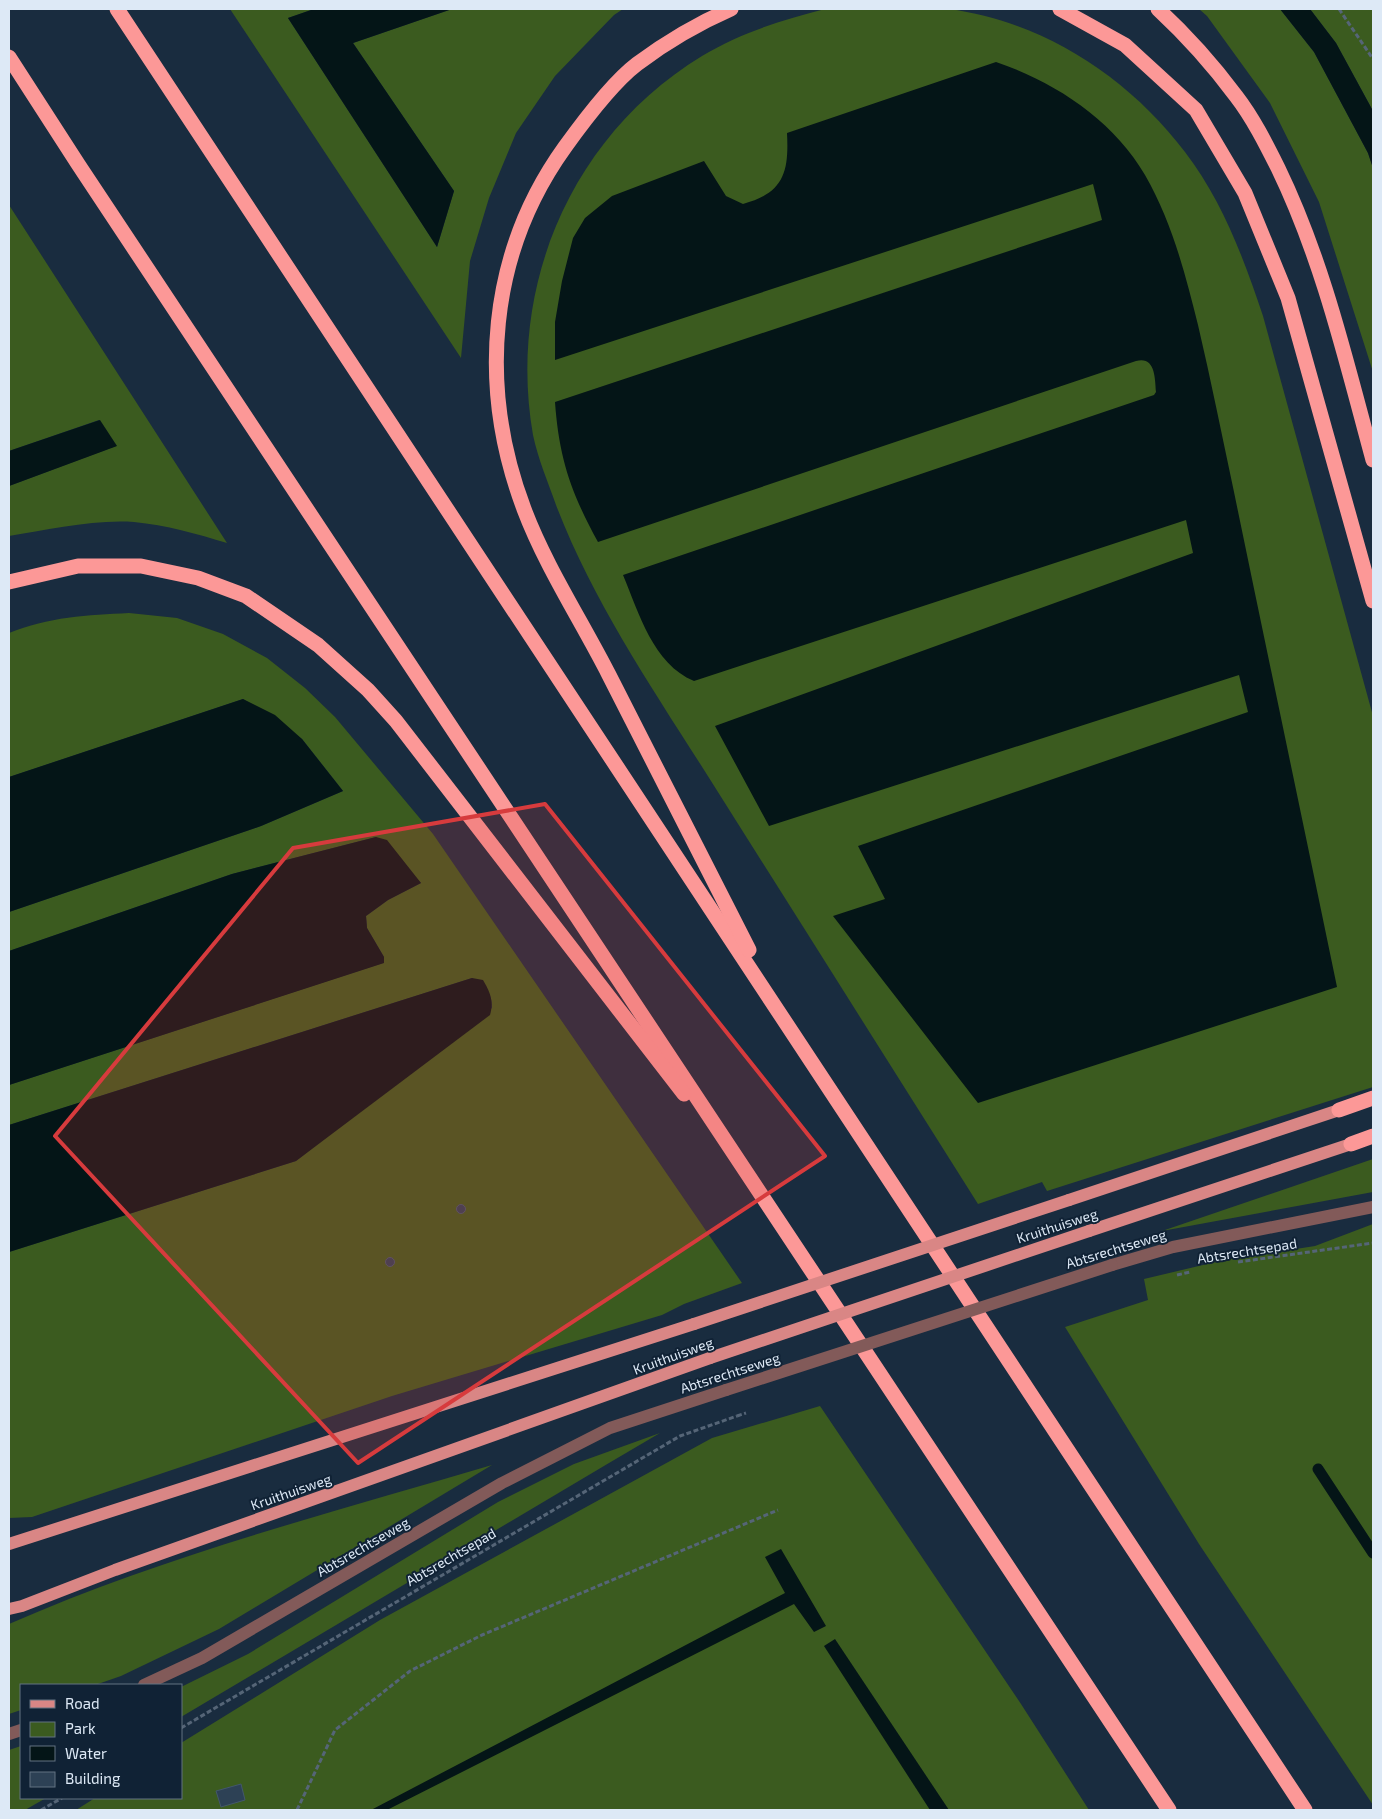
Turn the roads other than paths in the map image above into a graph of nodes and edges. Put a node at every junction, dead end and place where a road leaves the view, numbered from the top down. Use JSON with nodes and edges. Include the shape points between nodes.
{"nodes":[{"id":1,"x":117,"y":9,"type":"edge"},
{"id":2,"x":731,"y":9,"type":"edge"},
{"id":3,"x":1060,"y":9,"type":"edge"},
{"id":4,"x":1158,"y":9,"type":"edge"},
{"id":5,"x":9,"y":57,"type":"edge"},
{"id":6,"x":1373,"y":460,"type":"edge"},
{"id":7,"x":9,"y":582,"type":"edge"},
{"id":8,"x":1373,"y":601,"type":"edge"},
{"id":9,"x":783,"y":1016,"type":"junction"},
{"id":10,"x":1373,"y":1098,"type":"edge"},
{"id":11,"x":1339,"y":1110,"type":"joint"},
{"id":12,"x":1373,"y":1136,"type":"edge"},
{"id":13,"x":1351,"y":1144,"type":"joint"},
{"id":14,"x":761,"y":1194,"type":"junction"},
{"id":15,"x":1373,"y":1207,"type":"edge"},
{"id":16,"x":9,"y":1544,"type":"edge"},
{"id":17,"x":9,"y":1609,"type":"edge"},
{"id":18,"x":146,"y":1684,"type":"edge"},
{"id":19,"x":1170,"y":1810,"type":"edge"},
{"id":20,"x":1305,"y":1810,"type":"edge"}],
"edges":[{"from":1,"to":9,"type":"highway"},
{"from":2,"to":9,"type":"highway","via":[[635,66],[587,117],[546,174],[513,246],[500,306],[496,376],[503,441],[524,509],[540,547]]},
{"from":3,"to":8,"type":"highway","via":[[1125,45],[1196,110],[1245,193],[1288,298]]},
{"from":4,"to":6,"type":"highway","via":[[1189,38],[1237,97],[1296,205],[1323,279]]},
{"from":5,"to":14,"type":"highway"},
{"from":7,"to":14,"type":"highway","via":[[78,566],[150,568],[198,578],[246,596],[318,644],[396,721]]},
{"from":9,"to":20,"type":"highway"},
{"from":10,"to":11,"type":"highway"},
{"from":11,"to":16,"type":"main road","name":"Kruithuisweg","bridge":true,"via":[[694,1324]]},
{"from":12,"to":13,"type":"highway"},
{"from":13,"to":17,"type":"main road","name":"Kruithuisweg","bridge":true,"via":[[710,1358]]},
{"from":14,"to":19,"type":"highway"},
{"from":15,"to":18,"type":"street","name":"Abtsrechtseweg","bridge":true,"via":[[1174,1247],[1112,1265],[602,1432],[502,1483],[202,1658]]}]}
